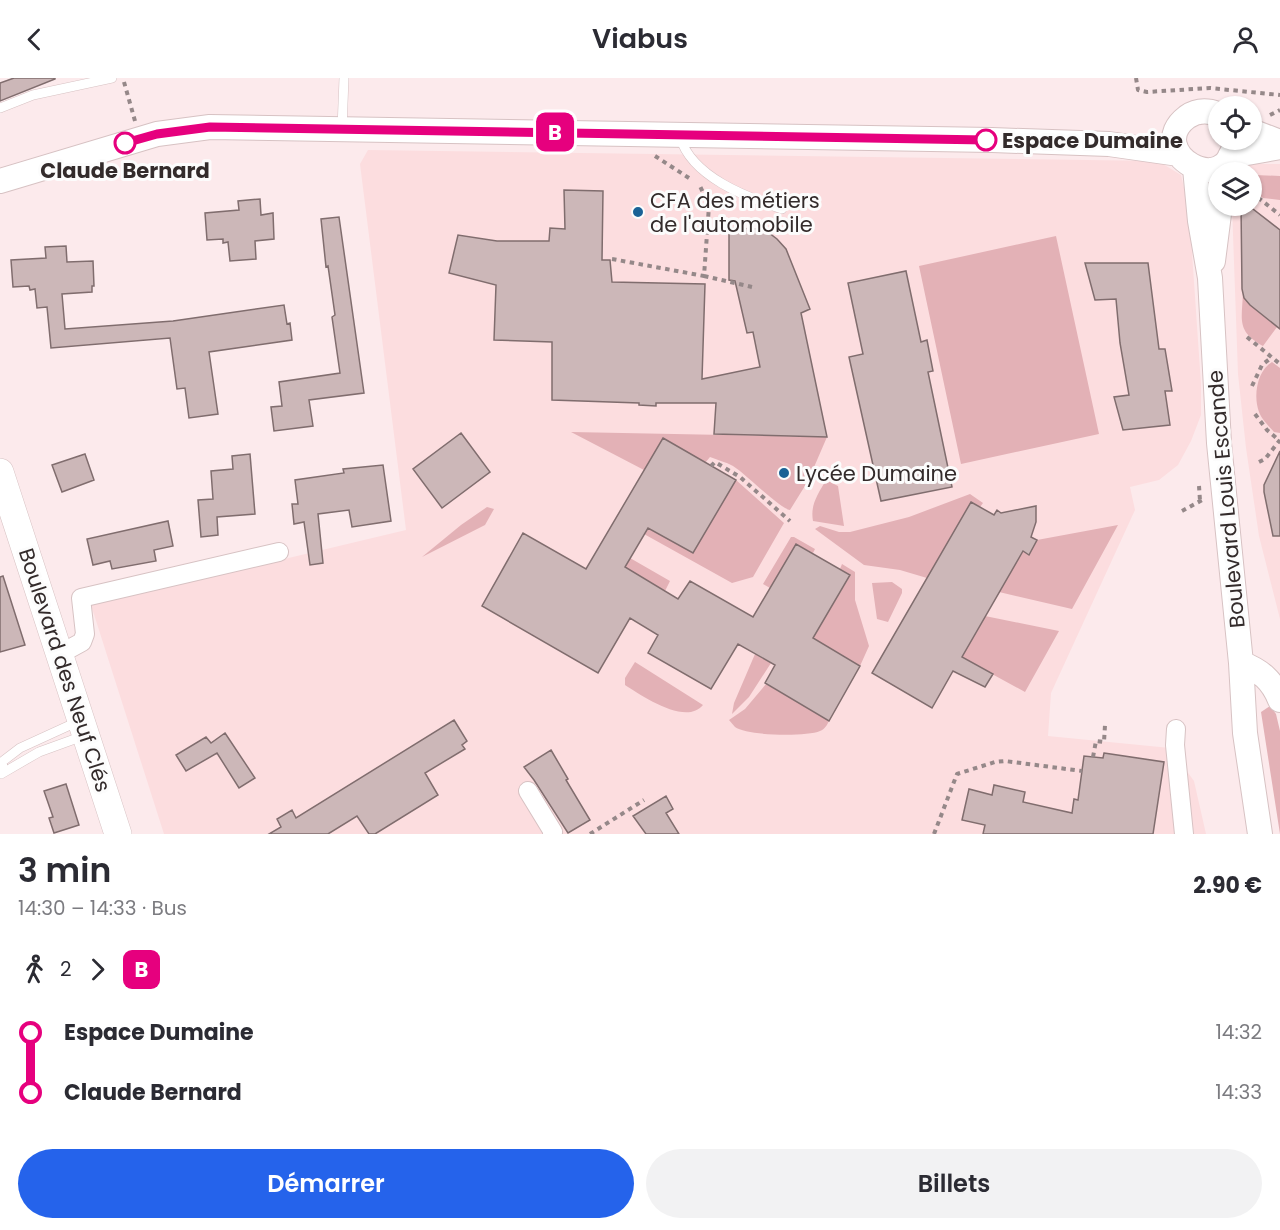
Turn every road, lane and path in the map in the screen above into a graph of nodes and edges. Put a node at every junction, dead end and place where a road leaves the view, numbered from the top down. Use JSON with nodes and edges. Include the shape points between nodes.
{"nodes":[{"id":1,"x":112,"y":78,"type":"edge"},
{"id":2,"x":123,"y":78,"type":"edge"},
{"id":3,"x":344,"y":78,"type":"edge"},
{"id":4,"x":0,"y":108,"type":"edge"},
{"id":5,"x":1208,"y":111,"type":"edge"},
{"id":6,"x":1178,"y":128,"type":"junction"},
{"id":7,"x":342,"y":129,"type":"junction"},
{"id":8,"x":679,"y":134,"type":"junction"},
{"id":9,"x":1262,"y":135,"type":"edge"},
{"id":10,"x":140,"y":138,"type":"junction"},
{"id":11,"x":1280,"y":142,"type":"edge"},
{"id":12,"x":1109,"y":144,"type":"junction"},
{"id":13,"x":1280,"y":147,"type":"edge"},
{"id":14,"x":647,"y":150,"type":"dead end"},
{"id":15,"x":1227,"y":158,"type":"edge"},
{"id":16,"x":1187,"y":161,"type":"junction"},
{"id":17,"x":690,"y":179,"type":"dead end"},
{"id":18,"x":0,"y":181,"type":"edge"},
{"id":19,"x":699,"y":184,"type":"dead end"},
{"id":20,"x":1262,"y":201,"type":"edge"},
{"id":21,"x":1280,"y":207,"type":"edge"},
{"id":22,"x":782,"y":209,"type":"dead end"},
{"id":23,"x":1278,"y":214,"type":"edge"},
{"id":24,"x":1219,"y":216,"type":"edge"},
{"id":25,"x":612,"y":259,"type":"dead end"},
{"id":26,"x":704,"y":276,"type":"junction"},
{"id":27,"x":1210,"y":278,"type":"junction"},
{"id":28,"x":752,"y":287,"type":"dead end"},
{"id":29,"x":1247,"y":338,"type":"dead end"},
{"id":30,"x":1272,"y":357,"type":"junction"},
{"id":31,"x":1280,"y":364,"type":"edge"},
{"id":32,"x":1252,"y":386,"type":"dead end"},
{"id":33,"x":1255,"y":414,"type":"dead end"},
{"id":34,"x":1280,"y":440,"type":"edge"},
{"id":35,"x":1259,"y":462,"type":"dead end"},
{"id":36,"x":711,"y":466,"type":"dead end"},
{"id":37,"x":0,"y":472,"type":"edge"},
{"id":38,"x":1199,"y":486,"type":"dead end"},
{"id":39,"x":1207,"y":498,"type":"dead end"},
{"id":40,"x":1200,"y":501,"type":"junction"},
{"id":41,"x":1182,"y":511,"type":"dead end"},
{"id":42,"x":790,"y":521,"type":"dead end"},
{"id":43,"x":279,"y":552,"type":"dead end"},
{"id":44,"x":60,"y":654,"type":"junction"},
{"id":45,"x":1241,"y":663,"type":"junction"},
{"id":46,"x":1280,"y":700,"type":"edge"},
{"id":47,"x":1105,"y":725,"type":"dead end"},
{"id":48,"x":83,"y":728,"type":"junction"},
{"id":49,"x":1176,"y":729,"type":"dead end"},
{"id":50,"x":1093,"y":757,"type":"dead end"},
{"id":51,"x":1082,"y":771,"type":"dead end"},
{"id":52,"x":0,"y":774,"type":"edge"},
{"id":53,"x":528,"y":791,"type":"dead end"},
{"id":54,"x":644,"y":800,"type":"dead end"},
{"id":55,"x":118,"y":834,"type":"edge"},
{"id":56,"x":552,"y":834,"type":"edge"},
{"id":57,"x":590,"y":834,"type":"edge"},
{"id":58,"x":934,"y":834,"type":"edge"},
{"id":59,"x":1184,"y":834,"type":"edge"},
{"id":60,"x":1260,"y":834,"type":"edge"}],
"edges":[{"from":1,"to":4,"type":"lane","via":[[33,95]]},
{"from":2,"to":10,"type":"path"},
{"from":3,"to":7,"type":"lane"},
{"from":5,"to":6,"type":"street","via":[[1198,111]]},
{"from":6,"to":12,"type":"street"},
{"from":6,"to":16,"type":"street","name":"Boulevard Louis Escande","via":[[1175,141]]},
{"from":7,"to":8,"type":"street"},
{"from":7,"to":10,"type":"street","via":[[210,127]]},
{"from":8,"to":12,"type":"street"},
{"from":8,"to":22,"type":"lane","via":[[684,149],[703,170],[743,196]]},
{"from":9,"to":11,"type":"street"},
{"from":10,"to":18,"type":"street"},
{"from":12,"to":16,"type":"street"},
{"from":13,"to":15,"type":"street"},
{"from":14,"to":17,"type":"path"},
{"from":15,"to":16,"type":"street","via":[[1213,169]]},
{"from":16,"to":27,"type":"street","name":"Boulevard Louis Escande"},
{"from":19,"to":26,"type":"path","via":[[709,206]]},
{"from":20,"to":23,"type":"path"},
{"from":21,"to":23,"type":"path"},
{"from":24,"to":27,"type":"street","name":"Boulevard Louis Escande"},
{"from":25,"to":26,"type":"path"},
{"from":26,"to":28,"type":"path"},
{"from":27,"to":45,"type":"street","name":"Boulevard Louis Escande","via":[[1219,443]]},
{"from":29,"to":30,"type":"path"},
{"from":30,"to":31,"type":"path"},
{"from":30,"to":32,"type":"path","via":[[1262,365]]},
{"from":33,"to":34,"type":"path"},
{"from":34,"to":35,"type":"path"},
{"from":36,"to":42,"type":"path","via":[[716,462],[740,477]]},
{"from":37,"to":44,"type":"main road","name":"Boulevard des Neuf Clés"},
{"from":38,"to":40,"type":"path"},
{"from":39,"to":40,"type":"path"},
{"from":40,"to":41,"type":"path"},
{"from":43,"to":44,"type":"street","via":[[81,598],[82,642]]},
{"from":44,"to":48,"type":"main road","name":"Boulevard des Neuf Clés"},
{"from":45,"to":46,"type":"street","via":[[1258,669],[1269,679]]},
{"from":45,"to":60,"type":"street","name":"Boulevard Louis Escande","via":[[1245,733]]},
{"from":47,"to":50,"type":"path","via":[[1104,742],[1096,741]]},
{"from":48,"to":52,"type":"lane"},
{"from":48,"to":52,"type":"lane","via":[[20,748],[3,761]]},
{"from":48,"to":55,"type":"main road","name":"Boulevard des Neuf Clés"},
{"from":49,"to":59,"type":"street"},
{"from":51,"to":58,"type":"path","via":[[1005,761],[957,774]]},
{"from":53,"to":56,"type":"street"},
{"from":54,"to":57,"type":"path"}]}
